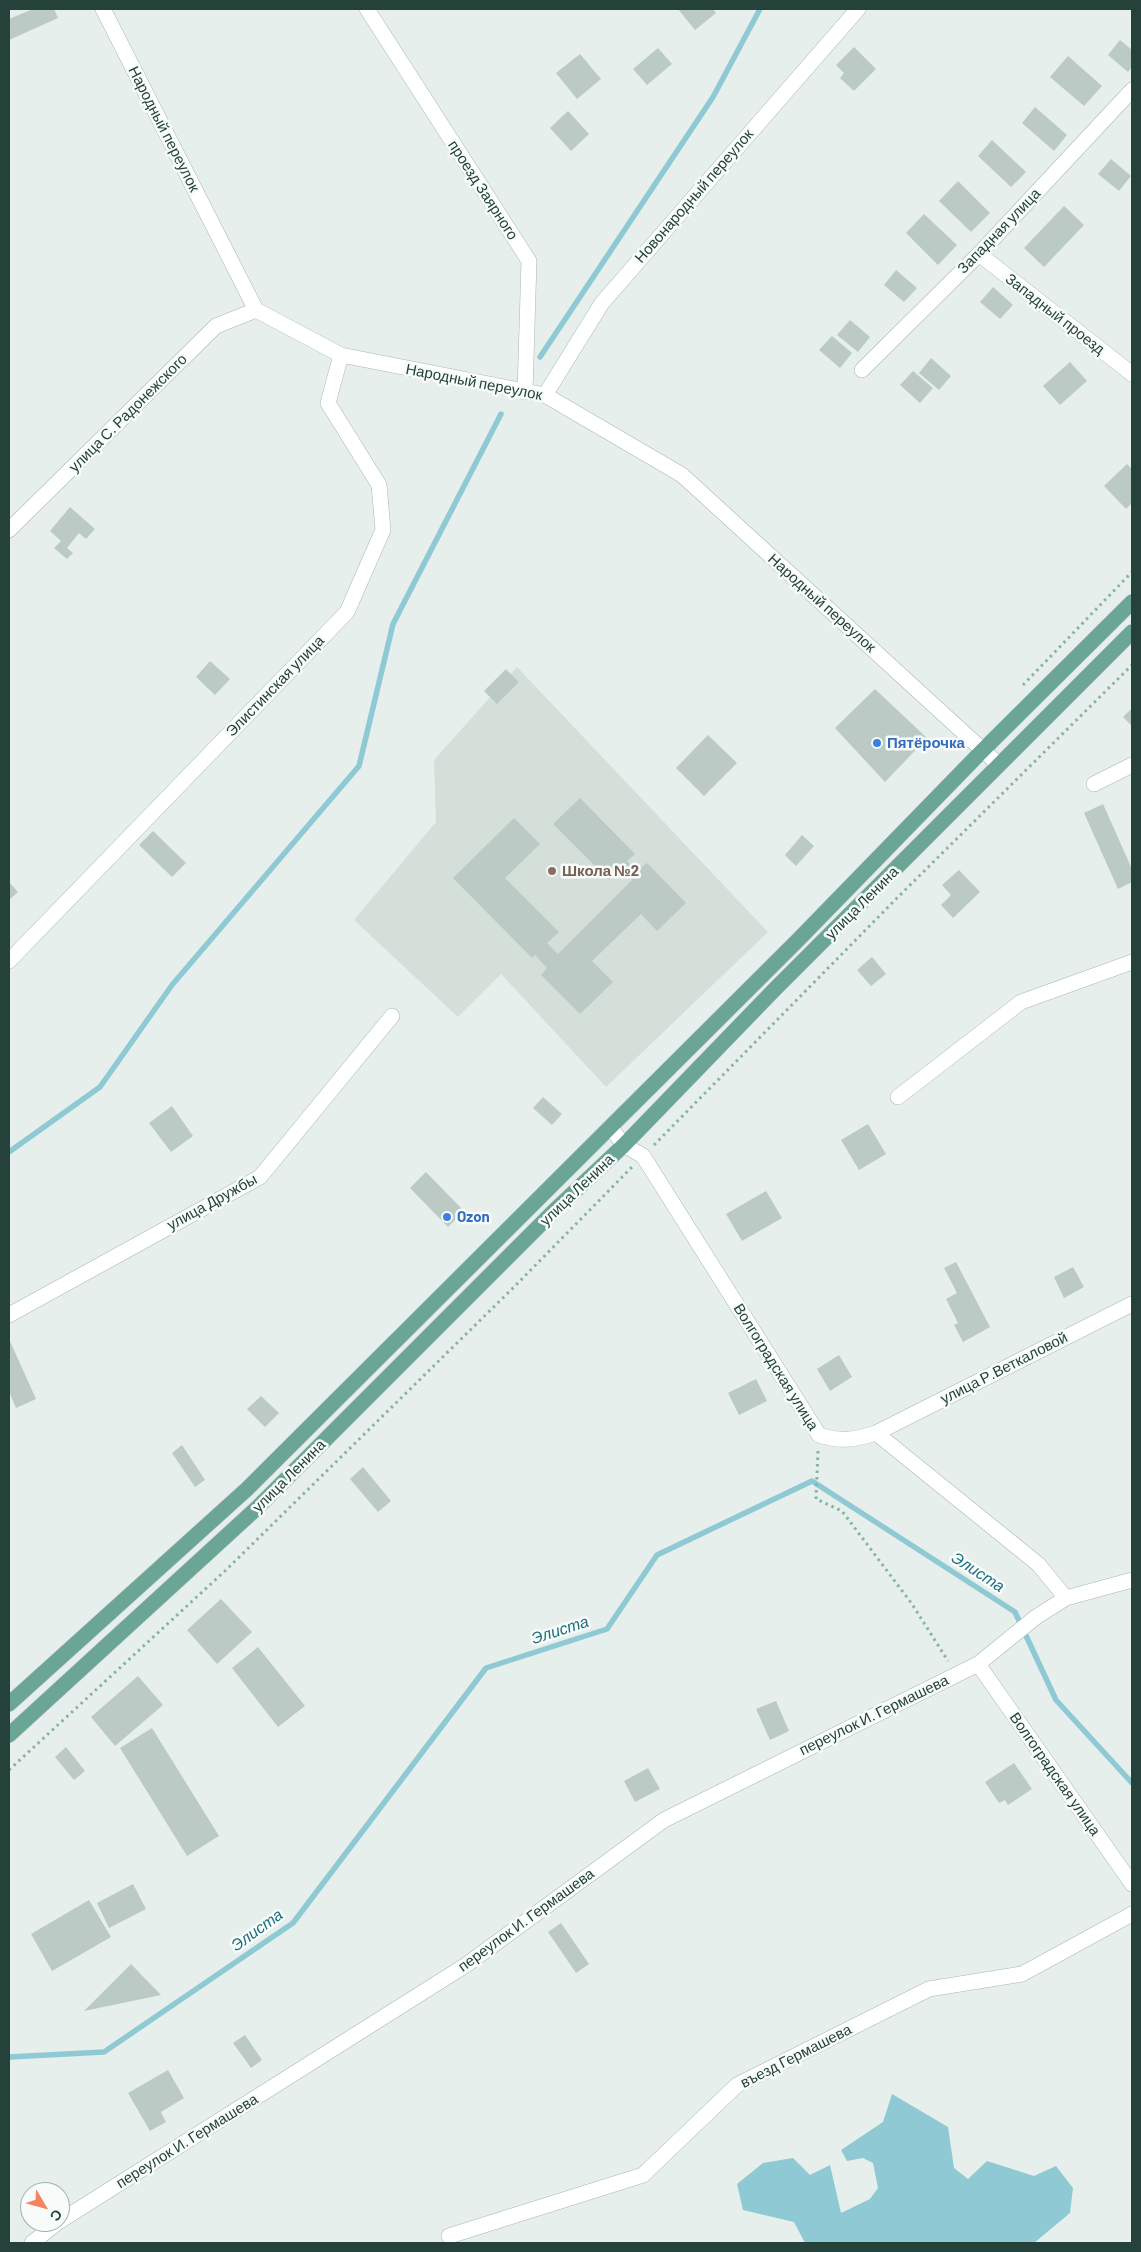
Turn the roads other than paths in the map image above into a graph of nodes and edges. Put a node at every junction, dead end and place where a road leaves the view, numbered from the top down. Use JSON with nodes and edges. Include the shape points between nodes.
{"nodes":[{"id":1,"x":102,"y":9,"type":"edge"},
{"id":2,"x":367,"y":9,"type":"edge"},
{"id":3,"x":858,"y":9,"type":"edge"},
{"id":4,"x":1132,"y":90,"type":"edge"},
{"id":5,"x":979,"y":254,"type":"junction"},
{"id":6,"x":256,"y":310,"type":"junction"},
{"id":7,"x":341,"y":355,"type":"junction"},
{"id":8,"x":862,"y":370,"type":"dead end"},
{"id":9,"x":1132,"y":374,"type":"edge"},
{"id":10,"x":525,"y":392,"type":"junction"},
{"id":11,"x":545,"y":395,"type":"junction"},
{"id":12,"x":9,"y":530,"type":"edge"},
{"id":13,"x":1132,"y":602,"type":"edge"},
{"id":14,"x":1132,"y":632,"type":"edge"},
{"id":15,"x":983,"y":750,"type":"junction"},
{"id":16,"x":999,"y":765,"type":"junction"},
{"id":17,"x":1132,"y":765,"type":"edge"},
{"id":18,"x":1094,"y":784,"type":"dead end"},
{"id":19,"x":9,"y":962,"type":"edge"},
{"id":20,"x":1132,"y":962,"type":"edge"},
{"id":21,"x":392,"y":1016,"type":"dead end"},
{"id":22,"x":898,"y":1097,"type":"dead end"},
{"id":23,"x":610,"y":1127,"type":"junction"},
{"id":24,"x":624,"y":1145,"type":"junction"},
{"id":25,"x":1132,"y":1304,"type":"edge"},
{"id":26,"x":9,"y":1315,"type":"edge"},
{"id":27,"x":876,"y":1433,"type":"junction"},
{"id":28,"x":1132,"y":1580,"type":"edge"},
{"id":29,"x":1066,"y":1598,"type":"junction"},
{"id":30,"x":978,"y":1664,"type":"junction"},
{"id":31,"x":9,"y":1704,"type":"edge"},
{"id":32,"x":9,"y":1735,"type":"edge"},
{"id":33,"x":1132,"y":1884,"type":"edge"},
{"id":34,"x":1132,"y":1914,"type":"edge"},
{"id":35,"x":70,"y":2214,"type":"edge"},
{"id":36,"x":46,"y":2232,"type":"edge"},
{"id":37,"x":449,"y":2236,"type":"dead end"},
{"id":38,"x":32,"y":2243,"type":"edge"}],
"edges":[{"from":1,"to":6,"type":"street","name":"Народный переулок"},
{"from":2,"to":10,"type":"street","name":"проезд Заярного","via":[[529,261]]},
{"from":3,"to":11,"type":"street","name":"Новонародный переулок","via":[[602,303]]},
{"from":4,"to":5,"type":"street","name":"Западная улица"},
{"from":5,"to":8,"type":"street","name":"Западная улица"},
{"from":5,"to":9,"type":"street","name":"Западный проезд"},
{"from":6,"to":7,"type":"street","name":"Народный переулок"},
{"from":6,"to":12,"type":"street","name":"улица С. Радонежского","via":[[216,326]]},
{"from":7,"to":10,"type":"street","name":"Народный переулок"},
{"from":7,"to":19,"type":"street","name":"Элистинская улица","via":[[328,403],[379,485],[383,530],[347,612]]},
{"from":10,"to":11,"type":"street","name":"Народный переулок"},
{"from":11,"to":15,"type":"street","name":"Народный переулок","via":[[682,475]]},
{"from":13,"to":15,"type":"main road","name":"улица Ленина"},
{"from":14,"to":16,"type":"main road","name":"улица Ленина"},
{"from":15,"to":16,"type":"street","name":"Народный переулок"},
{"from":15,"to":23,"type":"main road","name":"улица Ленина"},
{"from":16,"to":24,"type":"main road","name":"улица Ленина"},
{"from":17,"to":18,"type":"street"},
{"from":20,"to":22,"type":"street","via":[[1021,1002]]},
{"from":21,"to":26,"type":"street","name":"улица Дружбы","via":[[260,1177]]},
{"from":23,"to":24,"type":"street"},
{"from":23,"to":31,"type":"main road","name":"улица Ленина","via":[[247,1489]]},
{"from":24,"to":27,"type":"street","name":"Волгоградская улица","via":[[643,1156],[819,1435],[835,1440]]},
{"from":24,"to":32,"type":"main road","name":"улица Ленина","via":[[258,1507]]},
{"from":25,"to":27,"type":"street","name":"улица Р.Веткаловой"},
{"from":27,"to":29,"type":"street","via":[[1038,1564]]},
{"from":28,"to":29,"type":"street","name":"переулок И. Гермашева"},
{"from":29,"to":30,"type":"street","name":"переулок И. Гермашева","via":[[1036,1617]]},
{"from":30,"to":33,"type":"street","name":"Волгоградская улица"},
{"from":30,"to":35,"type":"street","name":"переулок И. Гермашева","via":[[664,1820],[466,1965]]},
{"from":34,"to":37,"type":"street","name":"въезд Гермашева","via":[[1022,1974],[929,1989],[736,2085],[643,2175]]},
{"from":36,"to":38,"type":"street","name":"переулок И. Гермашева"}]}
